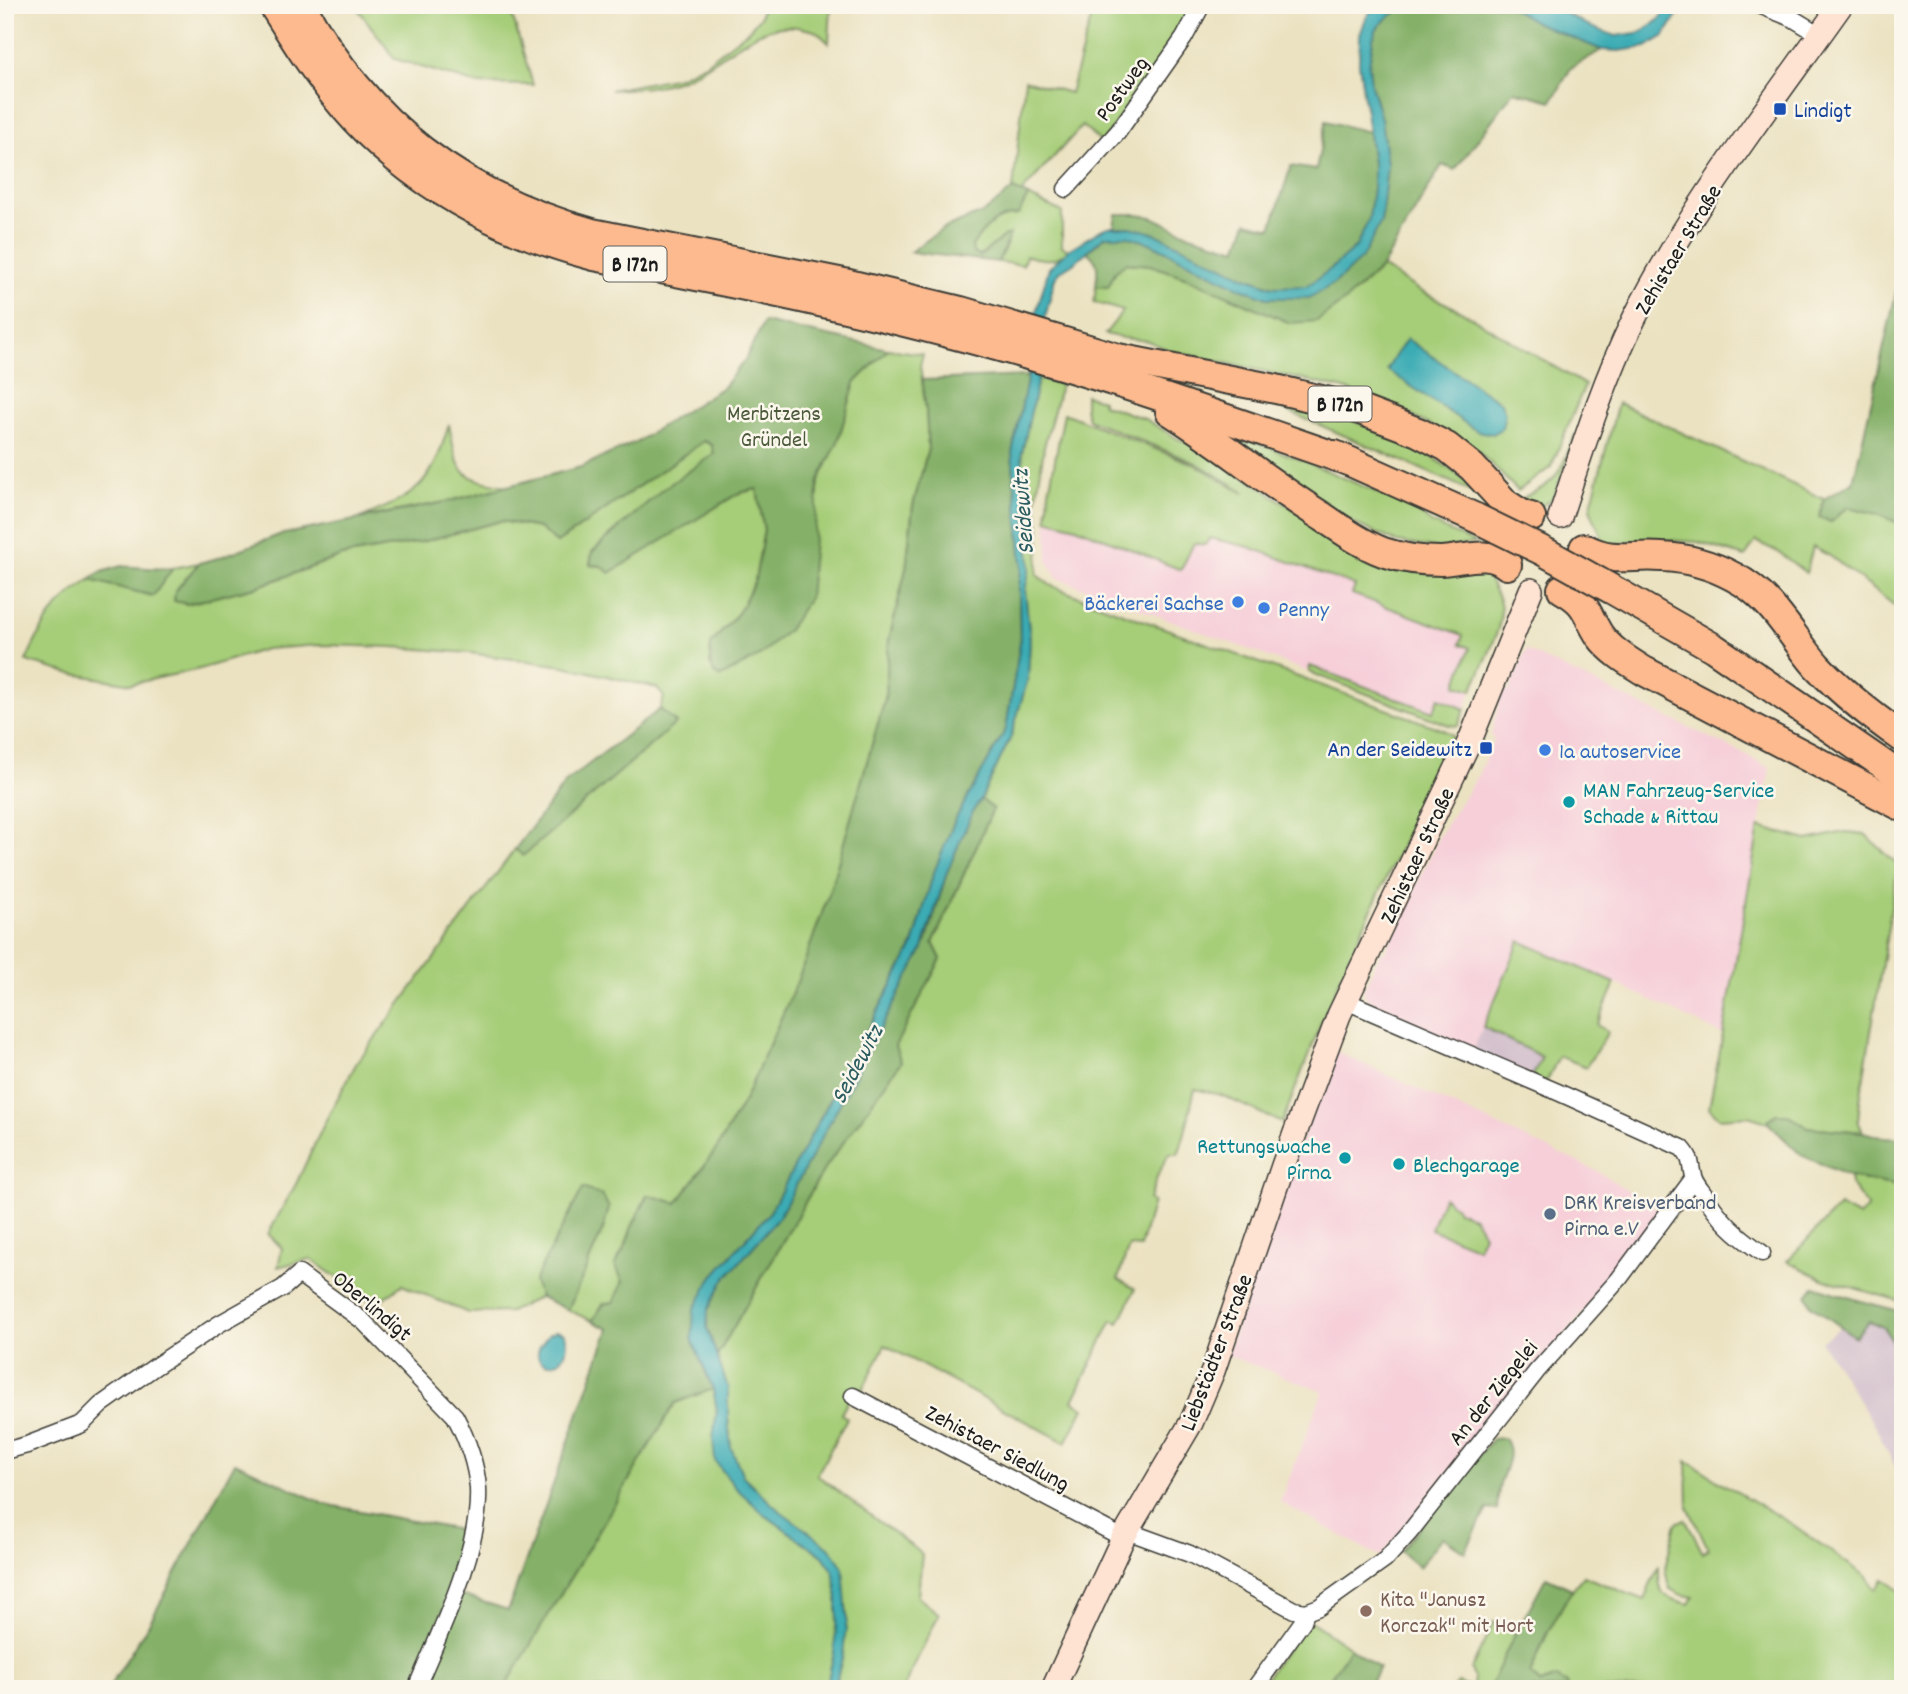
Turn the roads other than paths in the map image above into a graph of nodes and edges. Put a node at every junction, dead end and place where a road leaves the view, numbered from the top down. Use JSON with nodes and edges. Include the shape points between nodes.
{"nodes":[{"id":1,"x":1202,"y":5,"type":"edge"},
{"id":2,"x":1759,"y":5,"type":"edge"},
{"id":3,"x":1841,"y":5,"type":"edge"},
{"id":4,"x":282,"y":8,"type":"edge"},
{"id":5,"x":1820,"y":35,"type":"junction"},
{"id":6,"x":1066,"y":189,"type":"dead end"},
{"id":7,"x":1115,"y":369,"type":"junction"},
{"id":8,"x":1531,"y":517,"type":"junction"},
{"id":9,"x":1560,"y":517,"type":"junction"},
{"id":10,"x":1584,"y":548,"type":"junction"},
{"id":11,"x":1507,"y":565,"type":"junction"},
{"id":12,"x":1562,"y":589,"type":"junction"},
{"id":13,"x":1531,"y":590,"type":"junction"},
{"id":14,"x":1903,"y":738,"type":"edge"},
{"id":15,"x":1903,"y":778,"type":"edge"},
{"id":16,"x":1903,"y":807,"type":"edge"},
{"id":17,"x":1346,"y":1001,"type":"junction"},
{"id":18,"x":1693,"y":1179,"type":"junction"},
{"id":19,"x":1762,"y":1253,"type":"dead end"},
{"id":20,"x":853,"y":1396,"type":"dead end"},
{"id":21,"x":5,"y":1451,"type":"edge"},
{"id":22,"x":1125,"y":1535,"type":"junction"},
{"id":23,"x":1306,"y":1612,"type":"junction"},
{"id":24,"x":416,"y":1689,"type":"edge"},
{"id":25,"x":1053,"y":1689,"type":"edge"},
{"id":26,"x":1254,"y":1689,"type":"edge"}],
"edges":[{"from":1,"to":6,"type":"street","name":"Postweg","via":[[1118,132]]},
{"from":2,"to":5,"type":"street"},
{"from":3,"to":5,"type":"main road","name":"Zehistaer Straße"},
{"from":4,"to":7,"type":"highway","number":"B 172n","via":[[308,60],[356,103],[392,154],[449,196],[487,217],[594,256],[844,306],[957,323]]},
{"from":5,"to":9,"type":"main road","name":"Zehistaer Straße","via":[[1671,250],[1633,320],[1603,389]]},
{"from":7,"to":8,"type":"highway","number":"B 172n","via":[[1276,388],[1382,417],[1447,447],[1506,504]]},
{"from":7,"to":11,"type":"highway","via":[[1303,505],[1379,550],[1441,561],[1484,556]]},
{"from":7,"to":15,"type":"highway","number":"B 172n","bridge":true,"via":[[1351,462],[1545,552],[1714,648]]},
{"from":8,"to":9,"type":"main road"},
{"from":8,"to":11,"type":"main road","via":[[1513,531]]},
{"from":9,"to":10,"type":"main road","via":[[1576,529]]},
{"from":10,"to":12,"type":"main road","via":[[1580,572]]},
{"from":10,"to":14,"type":"highway","via":[[1608,557],[1689,560],[1736,578],[1771,605],[1838,688]]},
{"from":11,"to":13,"type":"main road","via":[[1516,581]]},
{"from":12,"to":13,"type":"main road","via":[[1552,593]]},
{"from":12,"to":16,"type":"highway","via":[[1584,605],[1601,637],[1635,665]]},
{"from":13,"to":17,"type":"main road","name":"Zehistaer Straße","via":[[1471,738]]},
{"from":17,"to":18,"type":"street","via":[[1682,1148],[1692,1165]]},
{"from":17,"to":22,"type":"main road","name":"Liebstädter Straße","via":[[1307,1098],[1206,1390]]},
{"from":18,"to":19,"type":"street","via":[[1734,1233]]},
{"from":18,"to":23,"type":"street","name":"An der Ziegelei","via":[[1619,1279],[1537,1371],[1385,1560]]},
{"from":20,"to":22,"type":"street","name":"Zehistaer Siedlung"},
{"from":21,"to":24,"type":"street","name":"Oberlindigt","via":[[82,1424],[156,1366],[299,1275],[363,1321],[455,1416],[465,1434],[478,1485],[469,1557]]},
{"from":22,"to":23,"type":"street","via":[[1190,1554],[1294,1610]]},
{"from":22,"to":25,"type":"main road","name":"Liebstädter Straße"},
{"from":23,"to":26,"type":"street","name":"An der Ziegelei"}]}
